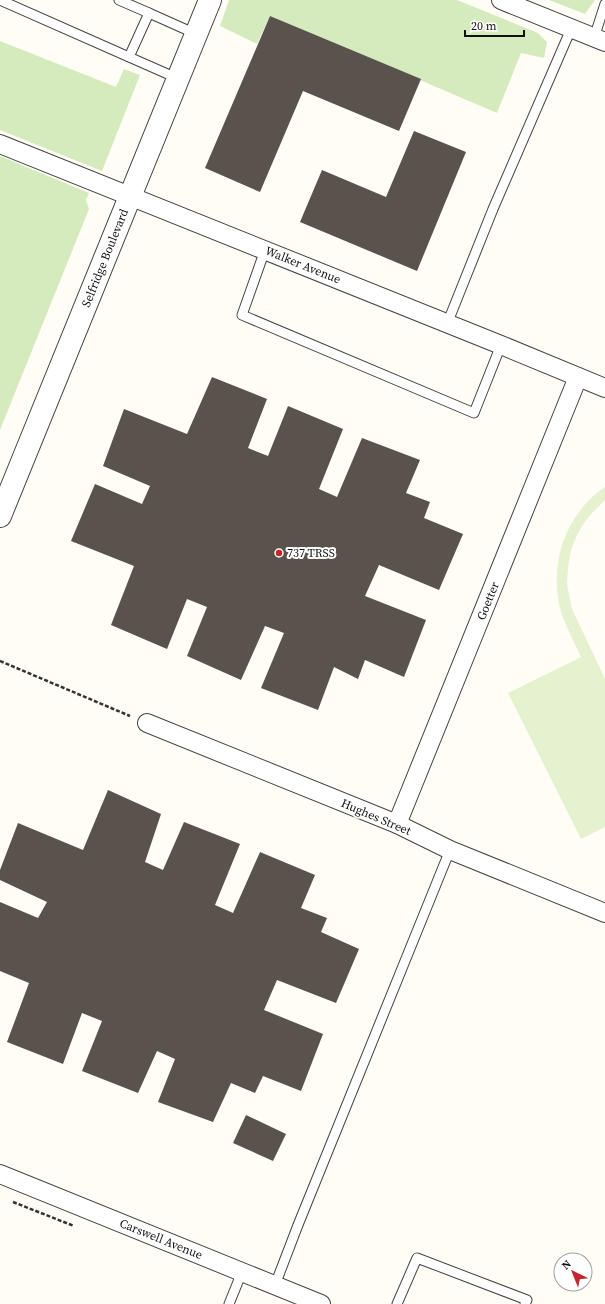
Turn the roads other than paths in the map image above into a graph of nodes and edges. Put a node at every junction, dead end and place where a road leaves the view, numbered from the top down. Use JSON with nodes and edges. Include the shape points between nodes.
{"nodes":[{"id":1,"x":0,"y":0,"type":"edge"},
{"id":2,"x":119,"y":0,"type":"edge"},
{"id":3,"x":210,"y":0,"type":"edge"},
{"id":4,"x":501,"y":0,"type":"edge"},
{"id":5,"x":605,"y":4,"type":"edge"},
{"id":6,"x":149,"y":13,"type":"junction"},
{"id":7,"x":571,"y":28,"type":"junction"},
{"id":8,"x":196,"y":34,"type":"junction"},
{"id":9,"x":600,"y":40,"type":"edge"},
{"id":10,"x":129,"y":57,"type":"junction"},
{"id":11,"x":179,"y":79,"type":"junction"},
{"id":12,"x":0,"y":144,"type":"edge"},
{"id":13,"x":130,"y":196,"type":"junction"},
{"id":14,"x":265,"y":250,"type":"junction"},
{"id":15,"x":447,"y":324,"type":"junction"},
{"id":16,"x":501,"y":345,"type":"junction"},
{"id":17,"x":578,"y":377,"type":"junction"},
{"id":18,"x":605,"y":388,"type":"edge"},
{"id":19,"x":0,"y":516,"type":"edge"},
{"id":20,"x":147,"y":723,"type":"road end"},
{"id":21,"x":397,"y":824,"type":"junction"},
{"id":22,"x":450,"y":850,"type":"junction"},
{"id":23,"x":605,"y":913,"type":"edge"},
{"id":24,"x":0,"y":1174,"type":"edge"},
{"id":25,"x":242,"y":1272,"type":"junction"},
{"id":26,"x":276,"y":1285,"type":"junction"},
{"id":27,"x":229,"y":1304,"type":"edge"},
{"id":28,"x":321,"y":1304,"type":"edge"},
{"id":29,"x":397,"y":1304,"type":"edge"},
{"id":30,"x":525,"y":1304,"type":"edge"}],
"edges":[{"from":1,"to":10,"type":"lane"},
{"from":2,"to":6,"type":"lane"},
{"from":3,"to":8,"type":"street","name":"Selfridge Boulevard"},
{"from":4,"to":7,"type":"street"},
{"from":5,"to":9,"type":"lane"},
{"from":6,"to":8,"type":"lane"},
{"from":6,"to":10,"type":"lane"},
{"from":7,"to":9,"type":"street"},
{"from":7,"to":15,"type":"lane","via":[[493,209]]},
{"from":8,"to":11,"type":"street","name":"Selfridge Boulevard"},
{"from":10,"to":11,"type":"lane"},
{"from":11,"to":13,"type":"street","name":"Selfridge Boulevard"},
{"from":12,"to":13,"type":"street","name":"Walker Avenue"},
{"from":13,"to":14,"type":"street","name":"Walker Avenue"},
{"from":13,"to":19,"type":"street","name":"Selfridge Boulevard"},
{"from":14,"to":15,"type":"street","name":"Walker Avenue"},
{"from":14,"to":16,"type":"lane","via":[[242,315],[474,413]]},
{"from":15,"to":16,"type":"street","name":"Walker Avenue"},
{"from":16,"to":17,"type":"street","name":"Walker Avenue"},
{"from":17,"to":18,"type":"street","name":"Walker Avenue"},
{"from":17,"to":21,"type":"street","name":"Goetter"},
{"from":20,"to":21,"type":"street","name":"Hughes Street"},
{"from":21,"to":22,"type":"street","name":"Hughes Street"},
{"from":22,"to":23,"type":"street","name":"Hughes Street"},
{"from":22,"to":26,"type":"lane"},
{"from":24,"to":25,"type":"street","name":"Carswell Avenue"},
{"from":25,"to":26,"type":"street","name":"Carswell Avenue"},
{"from":25,"to":27,"type":"lane"},
{"from":26,"to":28,"type":"street","name":"Carswell Avenue"},
{"from":29,"to":30,"type":"lane","via":[[417,1258],[526,1300]]}]}
